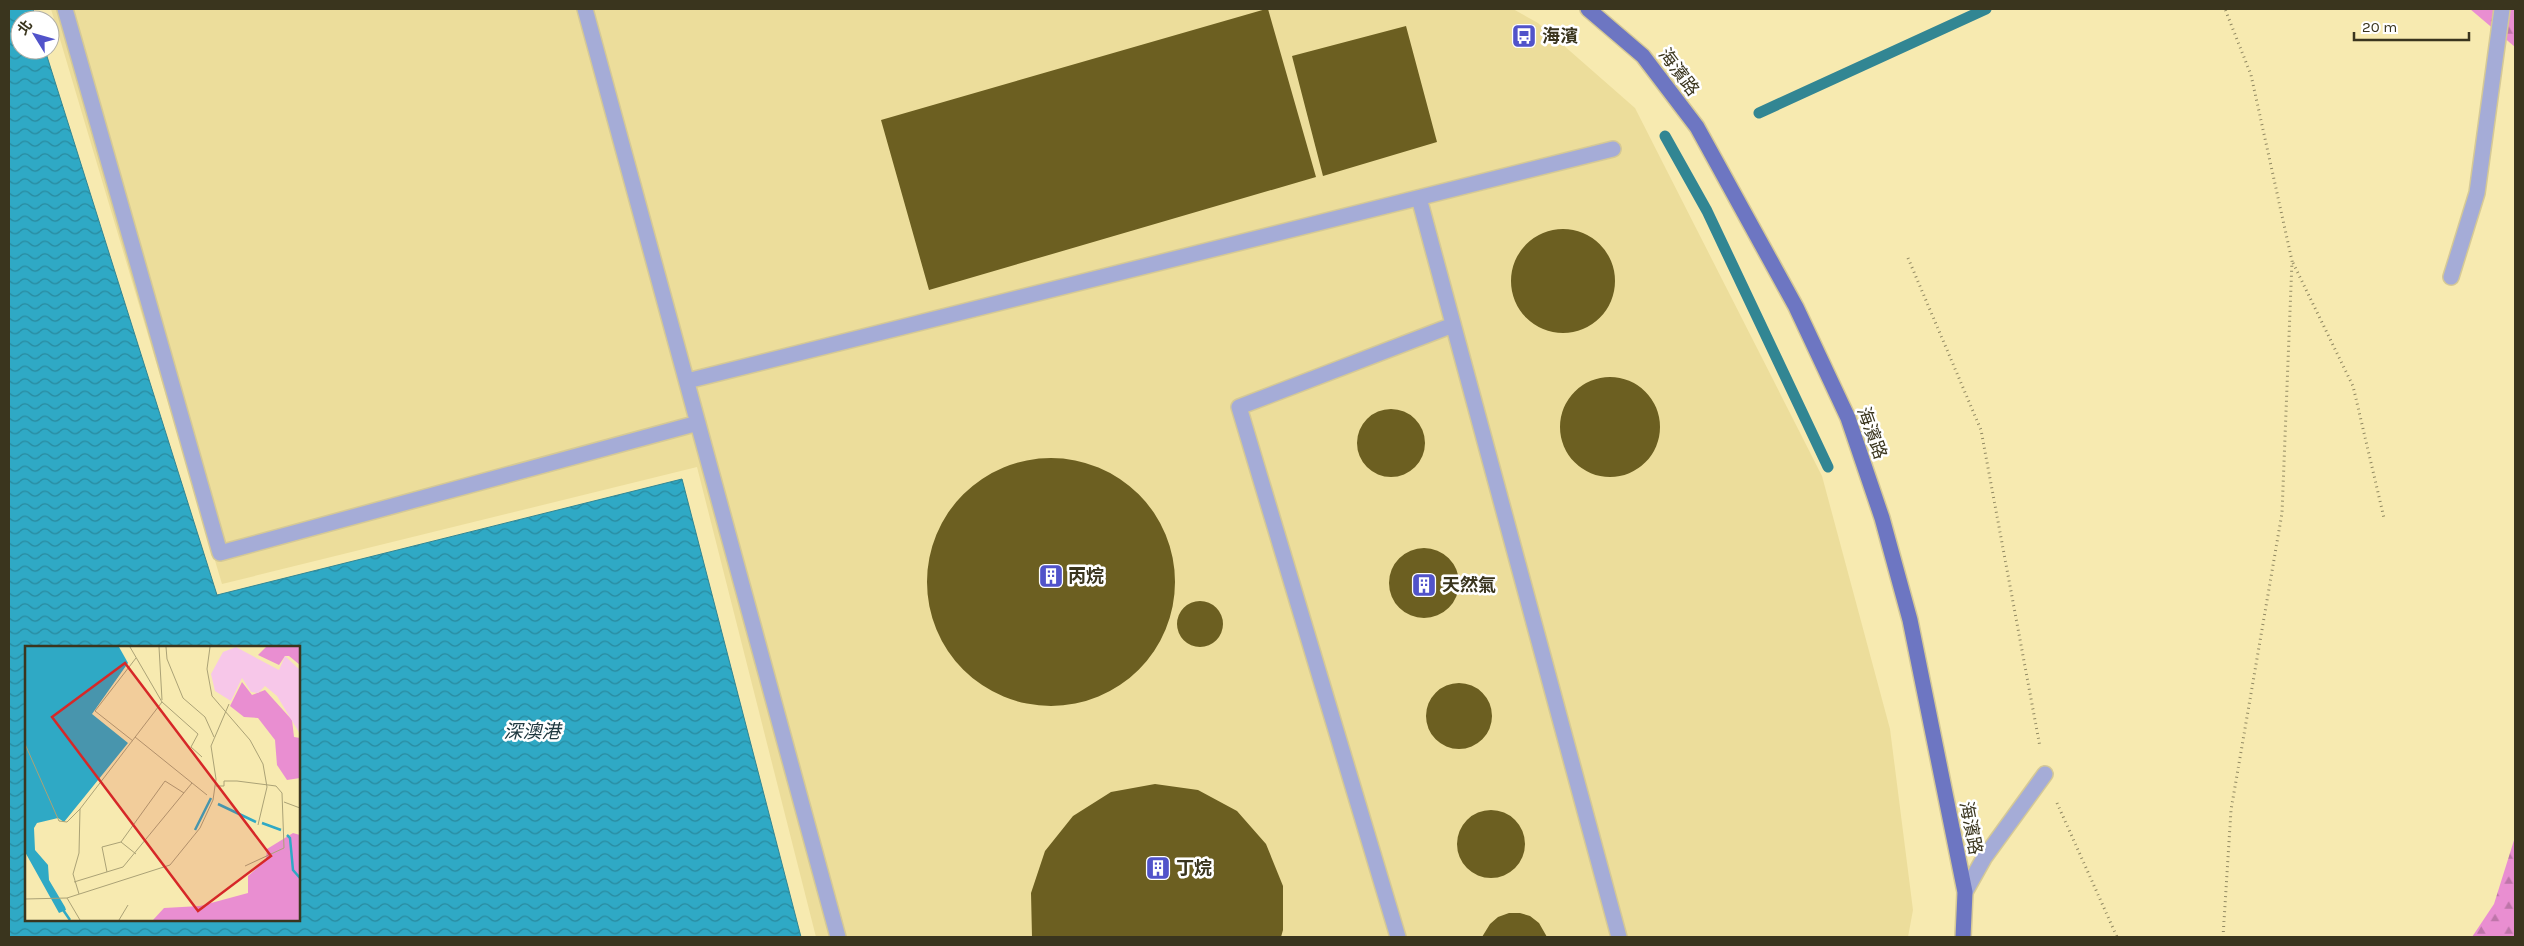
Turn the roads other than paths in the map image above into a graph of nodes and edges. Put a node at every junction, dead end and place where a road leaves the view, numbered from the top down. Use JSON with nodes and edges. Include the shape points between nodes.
{"nodes":[{"id":1,"x":65,"y":9,"type":"edge"},
{"id":2,"x":585,"y":9,"type":"edge"},
{"id":3,"x":2502,"y":9,"type":"edge"},
{"id":4,"x":1597,"y":11,"type":"edge"},
{"id":5,"x":1613,"y":149,"type":"dead end"},
{"id":6,"x":1419,"y":198,"type":"junction"},
{"id":7,"x":2450,"y":277,"type":"dead end"},
{"id":8,"x":1453,"y":325,"type":"junction"},
{"id":9,"x":687,"y":382,"type":"junction"},
{"id":10,"x":698,"y":423,"type":"junction"},
{"id":11,"x":2044,"y":774,"type":"road end"},
{"id":12,"x":1965,"y":892,"type":"junction"},
{"id":13,"x":838,"y":937,"type":"edge"},
{"id":14,"x":1398,"y":937,"type":"edge"},
{"id":15,"x":1619,"y":937,"type":"edge"},
{"id":16,"x":1963,"y":937,"type":"edge"}],
"edges":[{"from":1,"to":10,"type":"lane","via":[[220,553]]},
{"from":2,"to":9,"type":"lane"},
{"from":3,"to":7,"type":"lane","via":[[2477,193]]},
{"from":4,"to":12,"type":"main road","name":"海濱路","via":[[1643,56],[1697,127],[1796,307],[1848,418],[1882,518],[1910,620]]},
{"from":5,"to":6,"type":"lane"},
{"from":6,"to":8,"type":"lane"},
{"from":6,"to":9,"type":"lane"},
{"from":8,"to":14,"type":"lane","via":[[1239,407]]},
{"from":8,"to":15,"type":"lane"},
{"from":9,"to":10,"type":"lane"},
{"from":10,"to":13,"type":"lane"},
{"from":11,"to":12,"type":"lane","via":[[1984,858]]},
{"from":12,"to":16,"type":"main road","name":"海濱路"}]}
